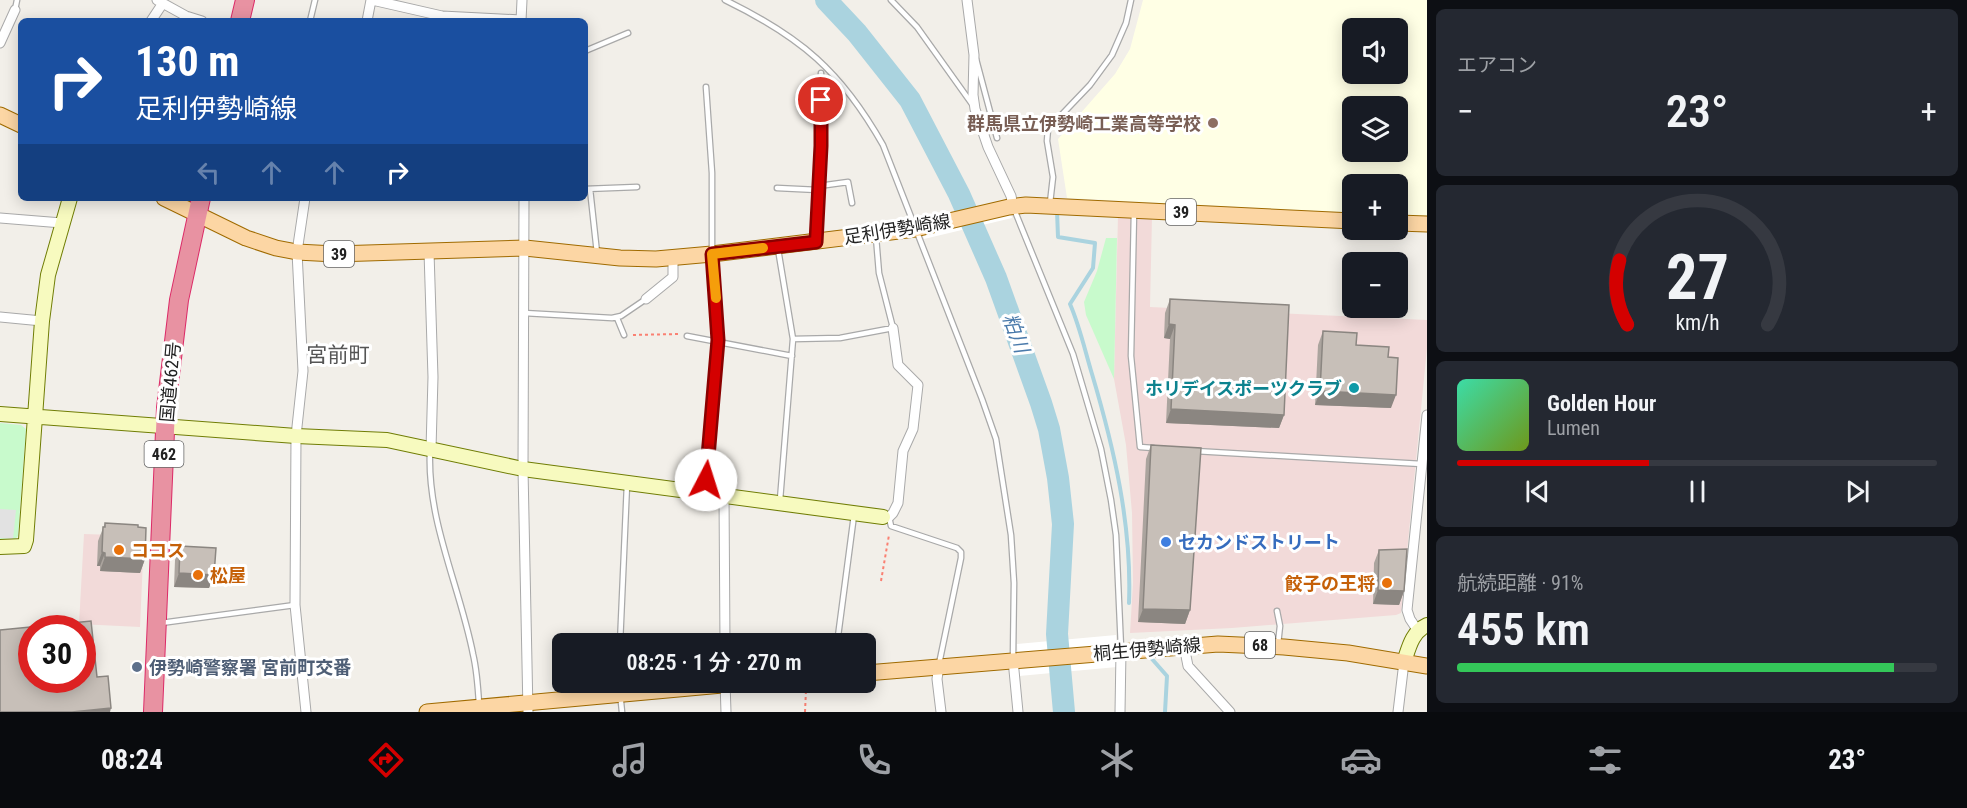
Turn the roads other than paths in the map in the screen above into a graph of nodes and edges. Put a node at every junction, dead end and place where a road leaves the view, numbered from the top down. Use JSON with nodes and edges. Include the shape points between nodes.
{"nodes":[{"id":1,"x":315,"y":0,"type":"edge"},
{"id":2,"x":371,"y":0,"type":"edge"},
{"id":3,"x":522,"y":0,"type":"edge"},
{"id":4,"x":725,"y":0,"type":"edge"},
{"id":5,"x":891,"y":0,"type":"edge"},
{"id":6,"x":967,"y":0,"type":"edge"},
{"id":7,"x":1131,"y":0,"type":"edge"},
{"id":8,"x":160,"y":1,"type":"edge"},
{"id":9,"x":16,"y":5,"type":"edge"},
{"id":10,"x":152,"y":18,"type":"edge"},
{"id":11,"x":192,"y":18,"type":"edge"},
{"id":12,"x":311,"y":18,"type":"edge"},
{"id":13,"x":368,"y":18,"type":"edge"},
{"id":14,"x":473,"y":18,"type":"edge"},
{"id":15,"x":520,"y":18,"type":"edge"},
{"id":16,"x":628,"y":33,"type":"dead end"},
{"id":17,"x":0,"y":43,"type":"edge"},
{"id":18,"x":588,"y":50,"type":"edge"},
{"id":19,"x":974,"y":55,"type":"junction"},
{"id":20,"x":820,"y":73,"type":"dead end"},
{"id":21,"x":706,"y":87,"type":"dead end"},
{"id":22,"x":975,"y":109,"type":"junction"},
{"id":23,"x":0,"y":115,"type":"edge"},
{"id":24,"x":18,"y":124,"type":"edge"},
{"id":25,"x":996,"y":138,"type":"dead end"},
{"id":26,"x":637,"y":187,"type":"dead end"},
{"id":27,"x":777,"y":188,"type":"dead end"},
{"id":28,"x":818,"y":188,"type":"junction"},
{"id":29,"x":588,"y":189,"type":"edge"},
{"id":30,"x":69,"y":201,"type":"edge"},
{"id":31,"x":176,"y":201,"type":"edge"},
{"id":32,"x":305,"y":201,"type":"edge"},
{"id":33,"x":524,"y":201,"type":"edge"},
{"id":34,"x":852,"y":202,"type":"dead end"},
{"id":35,"x":1050,"y":204,"type":"junction"},
{"id":36,"x":1011,"y":206,"type":"junction"},
{"id":37,"x":199,"y":207,"type":"edge"},
{"id":38,"x":1134,"y":209,"type":"junction"},
{"id":39,"x":0,"y":218,"type":"edge"},
{"id":40,"x":1342,"y":220,"type":"edge"},
{"id":41,"x":62,"y":223,"type":"junction"},
{"id":42,"x":1408,"y":223,"type":"edge"},
{"id":43,"x":1427,"y":224,"type":"edge"},
{"id":44,"x":918,"y":229,"type":"junction"},
{"id":45,"x":876,"y":234,"type":"junction"},
{"id":46,"x":816,"y":242,"type":"junction"},
{"id":47,"x":778,"y":246,"type":"junction"},
{"id":48,"x":525,"y":248,"type":"junction"},
{"id":49,"x":297,"y":252,"type":"junction"},
{"id":50,"x":429,"y":252,"type":"junction"},
{"id":51,"x":712,"y":254,"type":"junction"},
{"id":52,"x":597,"y":255,"type":"junction"},
{"id":53,"x":673,"y":258,"type":"junction"},
{"id":54,"x":646,"y":299,"type":"joint"},
{"id":55,"x":524,"y":313,"type":"junction"},
{"id":56,"x":0,"y":317,"type":"edge"},
{"id":57,"x":617,"y":318,"type":"junction"},
{"id":58,"x":42,"y":321,"type":"junction"},
{"id":59,"x":892,"y":328,"type":"junction"},
{"id":60,"x":624,"y":335,"type":"road end"},
{"id":61,"x":687,"y":336,"type":"road end"},
{"id":62,"x":793,"y":339,"type":"junction"},
{"id":63,"x":718,"y":340,"type":"junction"},
{"id":64,"x":792,"y":356,"type":"junction"},
{"id":65,"x":0,"y":414,"type":"edge"},
{"id":66,"x":34,"y":416,"type":"junction"},
{"id":67,"x":1427,"y":416,"type":"edge"},
{"id":68,"x":166,"y":426,"type":"junction"},
{"id":69,"x":296,"y":436,"type":"junction"},
{"id":70,"x":430,"y":449,"type":"junction"},
{"id":71,"x":1164,"y":449,"type":"edge"},
{"id":72,"x":1188,"y":450,"type":"edge"},
{"id":73,"x":1422,"y":464,"type":"junction"},
{"id":74,"x":523,"y":469,"type":"junction"},
{"id":75,"x":627,"y":483,"type":"junction"},
{"id":76,"x":1423,"y":484,"type":"edge"},
{"id":77,"x":705,"y":493,"type":"junction"},
{"id":78,"x":724,"y":495,"type":"junction"},
{"id":79,"x":780,"y":502,"type":"junction"},
{"id":80,"x":854,"y":513,"type":"junction"},
{"id":81,"x":888,"y":520,"type":"junction"},
{"id":82,"x":0,"y":547,"type":"edge"},
{"id":83,"x":295,"y":605,"type":"junction"},
{"id":84,"x":1277,"y":611,"type":"dead end"},
{"id":85,"x":157,"y":623,"type":"junction"},
{"id":86,"x":1422,"y":628,"type":"edge"},
{"id":87,"x":620,"y":633,"type":"edge"},
{"id":88,"x":725,"y":633,"type":"edge"},
{"id":89,"x":838,"y":633,"type":"edge"},
{"id":90,"x":1184,"y":646,"type":"junction"},
{"id":91,"x":1278,"y":646,"type":"junction"},
{"id":92,"x":1119,"y":652,"type":"junction"},
{"id":93,"x":1015,"y":660,"type":"junction"},
{"id":94,"x":1404,"y":662,"type":"junction"},
{"id":95,"x":939,"y":666,"type":"junction"},
{"id":96,"x":1427,"y":666,"type":"edge"},
{"id":97,"x":876,"y":672,"type":"edge"},
{"id":98,"x":600,"y":693,"type":"edge"},
{"id":99,"x":620,"y":693,"type":"edge"},
{"id":100,"x":725,"y":693,"type":"edge"},
{"id":101,"x":528,"y":708,"type":"edge"},
{"id":102,"x":481,"y":709,"type":"edge"},
{"id":103,"x":153,"y":712,"type":"edge"},
{"id":104,"x":306,"y":712,"type":"edge"},
{"id":105,"x":427,"y":712,"type":"edge"},
{"id":106,"x":622,"y":712,"type":"edge"},
{"id":107,"x":726,"y":712,"type":"edge"},
{"id":108,"x":941,"y":712,"type":"edge"},
{"id":109,"x":1018,"y":712,"type":"edge"},
{"id":110,"x":1120,"y":712,"type":"edge"},
{"id":111,"x":1230,"y":712,"type":"edge"},
{"id":112,"x":1398,"y":712,"type":"edge"}],
"edges":[{"from":1,"to":12,"type":"lane"},
{"from":2,"to":13,"type":"street"},
{"from":2,"to":14,"type":"street","via":[[442,16]]},
{"from":3,"to":15,"type":"street"},
{"from":4,"to":44,"type":"lane","via":[[785,33],[827,66],[866,115],[883,145]]},
{"from":5,"to":22,"type":"lane","via":[[917,27]]},
{"from":6,"to":19,"type":"street"},
{"from":7,"to":35,"type":"lane","via":[[1112,55],[1048,129],[1053,177]]},
{"from":8,"to":10,"type":"street"},
{"from":8,"to":11,"type":"street"},
{"from":9,"to":17,"type":"street"},
{"from":16,"to":18,"type":"lane"},
{"from":19,"to":22,"type":"street"},
{"from":19,"to":25,"type":"lane"},
{"from":20,"to":28,"type":"lane"},
{"from":21,"to":51,"type":"lane"},
{"from":22,"to":36,"type":"street","via":[[1011,196]]},
{"from":23,"to":24,"type":"main road"},
{"from":26,"to":29,"type":"lane"},
{"from":27,"to":28,"type":"lane"},
{"from":28,"to":34,"type":"lane","via":[[848,182]]},
{"from":28,"to":46,"type":"lane"},
{"from":29,"to":52,"type":"lane"},
{"from":30,"to":41,"type":"street"},
{"from":31,"to":37,"type":"main road","name":"足利伊勢崎線","number":"39"},
{"from":32,"to":49,"type":"street"},
{"from":33,"to":48,"type":"street"},
{"from":35,"to":36,"type":"main road","name":"足利伊勢崎線","number":"39"},
{"from":35,"to":38,"type":"main road","name":"足利伊勢崎線","number":"39"},
{"from":36,"to":44,"type":"main road","name":"足利伊勢崎線","number":"39"},
{"from":36,"to":92,"type":"lane","via":[[1073,354],[1101,449],[1116,535]]},
{"from":37,"to":49,"type":"main road","name":"足利伊勢崎線","number":"39","via":[[254,241]]},
{"from":37,"to":68,"type":"highway","name":"国道462号","number":"462","via":[[175,329]]},
{"from":38,"to":40,"type":"main road","name":"足利伊勢崎線","number":"39"},
{"from":38,"to":71,"type":"lane","via":[[1131,356],[1140,447]]},
{"from":39,"to":41,"type":"street"},
{"from":41,"to":58,"type":"street","via":[[48,275]]},
{"from":42,"to":43,"type":"main road"},
{"from":44,"to":45,"type":"main road","name":"足利伊勢崎線","number":"39"},
{"from":44,"to":93,"type":"lane","via":[[996,439],[1011,535]]},
{"from":45,"to":46,"type":"main road","name":"足利伊勢崎線","number":"39"},
{"from":45,"to":59,"type":"lane","via":[[879,273]]},
{"from":46,"to":47,"type":"main road","name":"足利伊勢崎線","number":"39"},
{"from":47,"to":51,"type":"main road","name":"足利伊勢崎線","number":"39"},
{"from":47,"to":62,"type":"lane"},
{"from":48,"to":50,"type":"main road","name":"足利伊勢崎線","number":"39"},
{"from":48,"to":52,"type":"main road","name":"足利伊勢崎線","number":"39"},
{"from":48,"to":55,"type":"street"},
{"from":49,"to":50,"type":"main road","name":"足利伊勢崎線","number":"39"},
{"from":49,"to":69,"type":"street","via":[[303,371]]},
{"from":50,"to":70,"type":"street","via":[[433,377]]},
{"from":51,"to":53,"type":"main road","name":"足利伊勢崎線","number":"39"},
{"from":51,"to":63,"type":"street"},
{"from":52,"to":53,"type":"main road","name":"足利伊勢崎線","number":"39"},
{"from":53,"to":54,"type":"street","via":[[673,277]]},
{"from":54,"to":57,"type":"lane"},
{"from":55,"to":57,"type":"lane"},
{"from":55,"to":74,"type":"street"},
{"from":56,"to":58,"type":"street"},
{"from":57,"to":60,"type":"lane"},
{"from":58,"to":66,"type":"street"},
{"from":59,"to":62,"type":"lane","via":[[840,338]]},
{"from":59,"to":81,"type":"street","via":[[898,365],[918,385],[913,429],[903,451],[898,503]]},
{"from":61,"to":63,"type":"lane"},
{"from":62,"to":64,"type":"lane"},
{"from":63,"to":64,"type":"lane"},
{"from":63,"to":77,"type":"street"},
{"from":64,"to":79,"type":"lane"},
{"from":65,"to":66,"type":"street"},
{"from":66,"to":68,"type":"street"},
{"from":66,"to":82,"type":"street","via":[[26,540],[18,548]]},
{"from":67,"to":73,"type":"street"},
{"from":68,"to":69,"type":"street"},
{"from":68,"to":85,"type":"highway","name":"国道462号","number":"462"},
{"from":69,"to":70,"type":"street","via":[[387,440]]},
{"from":69,"to":83,"type":"street"},
{"from":70,"to":74,"type":"street"},
{"from":70,"to":102,"type":"lane","via":[[432,494],[474,655]]},
{"from":72,"to":73,"type":"lane"},
{"from":73,"to":76,"type":"street"},
{"from":74,"to":75,"type":"street"},
{"from":74,"to":101,"type":"street"},
{"from":75,"to":77,"type":"street"},
{"from":75,"to":87,"type":"lane"},
{"from":76,"to":86,"type":"street","via":[[1407,610],[1410,619]]},
{"from":77,"to":78,"type":"street"},
{"from":78,"to":79,"type":"street"},
{"from":78,"to":88,"type":"street"},
{"from":79,"to":80,"type":"street"},
{"from":80,"to":81,"type":"street"},
{"from":80,"to":89,"type":"lane"},
{"from":81,"to":95,"type":"lane","via":[[961,552]]},
{"from":83,"to":85,"type":"lane"},
{"from":83,"to":104,"type":"street"},
{"from":84,"to":91,"type":"lane"},
{"from":85,"to":103,"type":"highway","name":"国道462号","number":"462"},
{"from":86,"to":94,"type":"street","via":[[1412,639]]},
{"from":90,"to":91,"type":"main road","name":"桐生伊勢崎線","number":"68"},
{"from":90,"to":92,"type":"main road","name":"桐生伊勢崎線","number":"68"},
{"from":90,"to":111,"type":"street","via":[[1188,666]]},
{"from":91,"to":94,"type":"main road","name":"桐生伊勢崎線","number":"68"},
{"from":92,"to":93,"type":"main road","name":"桐生伊勢崎線","number":"68"},
{"from":92,"to":110,"type":"street"},
{"from":93,"to":95,"type":"main road","name":"桐生伊勢崎線","number":"68"},
{"from":93,"to":109,"type":"street"},
{"from":94,"to":96,"type":"main road","name":"桐生伊勢崎線","number":"68"},
{"from":94,"to":112,"type":"street"},
{"from":95,"to":97,"type":"main road","name":"桐生伊勢崎線","number":"68"},
{"from":95,"to":108,"type":"street"},
{"from":98,"to":101,"type":"main road"},
{"from":99,"to":106,"type":"lane"},
{"from":100,"to":107,"type":"street"},
{"from":101,"to":102,"type":"main road"},
{"from":102,"to":105,"type":"main road"}]}
